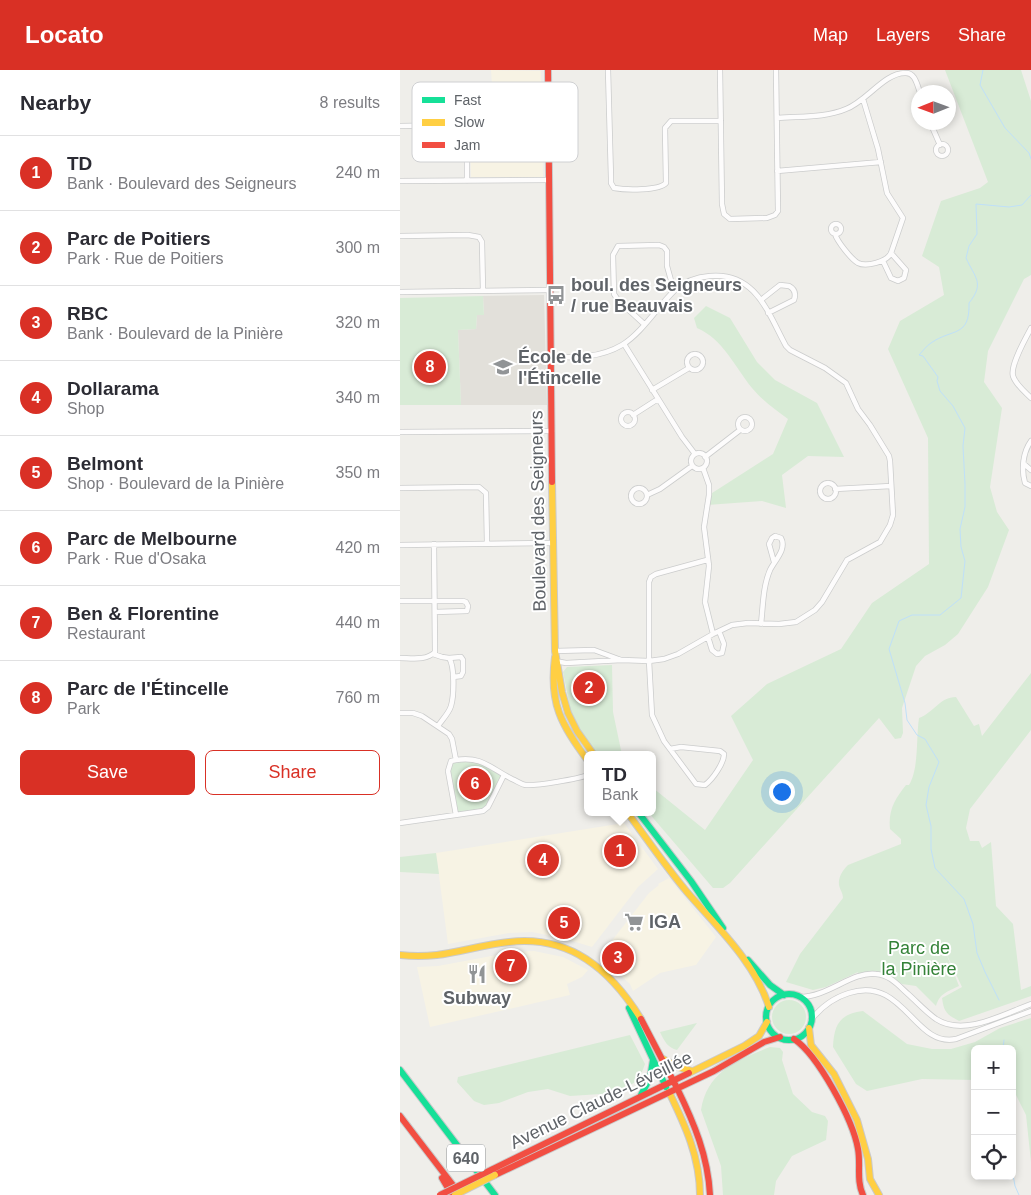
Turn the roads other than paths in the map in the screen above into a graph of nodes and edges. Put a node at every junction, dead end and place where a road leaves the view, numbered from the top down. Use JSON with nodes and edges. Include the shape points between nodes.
{"nodes":[{"id":1,"x":608,"y":70,"type":"edge"},
{"id":2,"x":720,"y":70,"type":"edge"},
{"id":3,"x":776,"y":70,"type":"edge"},
{"id":4,"x":917,"y":85,"type":"edge"},
{"id":5,"x":863,"y":98,"type":"junction"},
{"id":6,"x":777,"y":118,"type":"junction"},
{"id":7,"x":721,"y":121,"type":"junction"},
{"id":8,"x":933,"y":130,"type":"edge"},
{"id":9,"x":940,"y":145,"type":"dead end"},
{"id":10,"x":467,"y":162,"type":"edge"},
{"id":11,"x":549,"y":162,"type":"edge"},
{"id":12,"x":881,"y":162,"type":"junction"},
{"id":13,"x":777,"y":171,"type":"junction"},
{"id":14,"x":467,"y":180,"type":"junction"},
{"id":15,"x":549,"y":180,"type":"junction"},
{"id":16,"x":400,"y":181,"type":"edge"},
{"id":17,"x":835,"y":234,"type":"dead end"},
{"id":18,"x":400,"y":236,"type":"edge"},
{"id":19,"x":891,"y":254,"type":"junction"},
{"id":20,"x":883,"y":261,"type":"junction"},
{"id":21,"x":550,"y":290,"type":"junction"},
{"id":22,"x":483,"y":291,"type":"junction"},
{"id":23,"x":674,"y":291,"type":"junction"},
{"id":24,"x":400,"y":292,"type":"edge"},
{"id":25,"x":761,"y":300,"type":"junction"},
{"id":26,"x":768,"y":313,"type":"junction"},
{"id":27,"x":644,"y":324,"type":"junction"},
{"id":28,"x":1031,"y":328,"type":"edge"},
{"id":29,"x":624,"y":344,"type":"junction"},
{"id":30,"x":551,"y":357,"type":"junction"},
{"id":31,"x":689,"y":368,"type":"dead end"},
{"id":32,"x":652,"y":390,"type":"junction"},
{"id":33,"x":1031,"y":398,"type":"edge"},
{"id":34,"x":658,"y":399,"type":"junction"},
{"id":35,"x":633,"y":415,"type":"dead end"},
{"id":36,"x":740,"y":430,"type":"dead end"},
{"id":37,"x":552,"y":431,"type":"junction"},
{"id":38,"x":400,"y":432,"type":"edge"},
{"id":39,"x":1031,"y":441,"type":"edge"},
{"id":40,"x":695,"y":454,"type":"junction"},
{"id":41,"x":705,"y":457,"type":"junction"},
{"id":42,"x":1024,"y":464,"type":"junction"},
{"id":43,"x":692,"y":466,"type":"junction"},
{"id":44,"x":703,"y":468,"type":"junction"},
{"id":45,"x":1031,"y":470,"type":"edge"},
{"id":46,"x":891,"y":486,"type":"junction"},
{"id":47,"x":1031,"y":486,"type":"edge"},
{"id":48,"x":400,"y":488,"type":"edge"},
{"id":49,"x":835,"y":490,"type":"dead end"},
{"id":50,"x":647,"y":495,"type":"dead end"},
{"id":51,"x":552,"y":542,"type":"junction"},
{"id":52,"x":487,"y":543,"type":"junction"},
{"id":53,"x":434,"y":544,"type":"junction"},
{"id":54,"x":400,"y":545,"type":"edge"},
{"id":55,"x":707,"y":560,"type":"junction"},
{"id":56,"x":774,"y":562,"type":"junction"},
{"id":57,"x":434,"y":600,"type":"junction"},
{"id":58,"x":400,"y":601,"type":"edge"},
{"id":59,"x":435,"y":612,"type":"junction"},
{"id":60,"x":761,"y":624,"type":"junction"},
{"id":61,"x":719,"y":631,"type":"junction"},
{"id":62,"x":710,"y":635,"type":"junction"},
{"id":63,"x":556,"y":651,"type":"junction"},
{"id":64,"x":434,"y":654,"type":"junction"},
{"id":65,"x":400,"y":658,"type":"edge"},
{"id":66,"x":450,"y":658,"type":"junction"},
{"id":67,"x":622,"y":660,"type":"junction"},
{"id":68,"x":556,"y":661,"type":"junction"},
{"id":69,"x":649,"y":661,"type":"junction"},
{"id":70,"x":453,"y":677,"type":"junction"},
{"id":71,"x":400,"y":713,"type":"edge"},
{"id":72,"x":438,"y":726,"type":"junction"},
{"id":73,"x":670,"y":749,"type":"junction"},
{"id":74,"x":591,"y":751,"type":"edge"},
{"id":75,"x":584,"y":756,"type":"edge"},
{"id":76,"x":456,"y":760,"type":"junction"},
{"id":77,"x":504,"y":775,"type":"junction"},
{"id":78,"x":584,"y":776,"type":"edge"},
{"id":79,"x":456,"y":815,"type":"junction"},
{"id":80,"x":630,"y":816,"type":"edge"},
{"id":81,"x":641,"y":816,"type":"edge"},
{"id":82,"x":400,"y":823,"type":"edge"},
{"id":83,"x":400,"y":955,"type":"edge"},
{"id":84,"x":623,"y":993,"type":"junction"},
{"id":85,"x":784,"y":995,"type":"junction"},
{"id":86,"x":800,"y":997,"type":"junction"},
{"id":87,"x":1031,"y":1004,"type":"edge"},
{"id":88,"x":769,"y":1007,"type":"junction"},
{"id":89,"x":1031,"y":1011,"type":"edge"},
{"id":90,"x":812,"y":1020,"type":"junction"},
{"id":91,"x":767,"y":1022,"type":"junction"},
{"id":92,"x":809,"y":1028,"type":"junction"},
{"id":93,"x":780,"y":1037,"type":"junction"},
{"id":94,"x":794,"y":1039,"type":"junction"},
{"id":95,"x":662,"y":1058,"type":"junction"},
{"id":96,"x":653,"y":1059,"type":"junction"},
{"id":97,"x":400,"y":1070,"type":"edge"},
{"id":98,"x":692,"y":1071,"type":"junction"},
{"id":99,"x":673,"y":1080,"type":"junction"},
{"id":100,"x":665,"y":1084,"type":"junction"},
{"id":101,"x":677,"y":1088,"type":"junction"},
{"id":102,"x":669,"y":1092,"type":"junction"},
{"id":103,"x":640,"y":1096,"type":"junction"},
{"id":104,"x":400,"y":1116,"type":"edge"},
{"id":105,"x":434,"y":1160,"type":"junction"},
{"id":106,"x":493,"y":1173,"type":"junction"},
{"id":107,"x":440,"y":1195,"type":"edge"},
{"id":108,"x":453,"y":1195,"type":"edge"},
{"id":109,"x":460,"y":1195,"type":"edge"},
{"id":110,"x":495,"y":1195,"type":"edge"},
{"id":111,"x":700,"y":1195,"type":"edge"},
{"id":112,"x":710,"y":1195,"type":"edge"},
{"id":113,"x":863,"y":1195,"type":"edge"},
{"id":114,"x":879,"y":1195,"type":"edge"}],
"edges":[{"from":1,"to":7,"type":"street","via":[[611,183],[614,188],[656,188],[666,183],[665,128],[671,120]]},
{"from":2,"to":7,"type":"street"},
{"from":3,"to":6,"type":"street"},
{"from":4,"to":5,"type":"street","via":[[909,73],[893,75]]},
{"from":5,"to":6,"type":"street","via":[[834,113]]},
{"from":5,"to":12,"type":"street"},
{"from":6,"to":13,"type":"street"},
{"from":7,"to":13,"type":"street","via":[[724,214],[730,219],[775,215],[778,206]]},
{"from":8,"to":9,"type":"street"},
{"from":10,"to":14,"type":"street"},
{"from":11,"to":15,"type":"main road","name":"Boulevard des Seigneurs"},
{"from":12,"to":13,"type":"street"},
{"from":12,"to":19,"type":"street","via":[[890,200],[903,218]]},
{"from":14,"to":15,"type":"street"},
{"from":14,"to":16,"type":"street"},
{"from":15,"to":21,"type":"main road","name":"Boulevard des Seigneurs"},
{"from":17,"to":20,"type":"street","via":[[856,262]]},
{"from":18,"to":22,"type":"street","via":[[479,237],[482,242]]},
{"from":19,"to":20,"type":"street"},
{"from":19,"to":20,"type":"street","via":[[906,270],[904,278],[898,281],[891,278]]},
{"from":21,"to":22,"type":"street"},
{"from":21,"to":30,"type":"main road","name":"Boulevard des Seigneurs"},
{"from":22,"to":24,"type":"street"},
{"from":23,"to":25,"type":"street","via":[[694,279],[718,276],[746,284]]},
{"from":23,"to":27,"type":"street"},
{"from":23,"to":27,"type":"street","via":[[664,247],[618,246],[613,255],[614,294]]},
{"from":25,"to":26,"type":"street"},
{"from":25,"to":26,"type":"street","via":[[780,285],[794,290],[794,300]]},
{"from":26,"to":46,"type":"street","via":[[790,350],[846,383],[858,409],[889,456]]},
{"from":27,"to":29,"type":"street"},
{"from":28,"to":33,"type":"street","via":[[1013,367],[1013,375]]},
{"from":29,"to":30,"type":"street","via":[[593,356]]},
{"from":29,"to":32,"type":"street"},
{"from":30,"to":37,"type":"main road","name":"Boulevard des Seigneurs"},
{"from":31,"to":32,"type":"street"},
{"from":32,"to":34,"type":"street"},
{"from":34,"to":35,"type":"street"},
{"from":34,"to":40,"type":"street"},
{"from":36,"to":41,"type":"street"},
{"from":37,"to":38,"type":"street"},
{"from":37,"to":51,"type":"main road","name":"Boulevard des Seigneurs"},
{"from":39,"to":42,"type":"street","via":[[1024,453]]},
{"from":40,"to":41,"type":"street"},
{"from":40,"to":43,"type":"street","via":[[691,458]]},
{"from":41,"to":44,"type":"street","via":[[707,462]]},
{"from":42,"to":45,"type":"street"},
{"from":42,"to":47,"type":"street","via":[[1025,483]]},
{"from":43,"to":44,"type":"street"},
{"from":43,"to":50,"type":"street"},
{"from":44,"to":55,"type":"street","via":[[709,485],[704,527]]},
{"from":46,"to":49,"type":"street"},
{"from":46,"to":60,"type":"street","via":[[892,520],[880,542],[847,560],[822,602],[804,619],[788,624]]},
{"from":48,"to":52,"type":"street","via":[[479,488],[486,493]]},
{"from":51,"to":52,"type":"street"},
{"from":51,"to":63,"type":"main road","name":"Boulevard des Seigneurs"},
{"from":52,"to":53,"type":"street"},
{"from":53,"to":54,"type":"street"},
{"from":53,"to":57,"type":"street"},
{"from":55,"to":62,"type":"street","via":[[705,602]]},
{"from":55,"to":69,"type":"street","via":[[656,574],[648,582]]},
{"from":56,"to":56,"type":"street","via":[[783,545],[781,538],[775,536],[769,544]]},
{"from":56,"to":60,"type":"street","via":[[767,578]]},
{"from":57,"to":58,"type":"street"},
{"from":57,"to":59,"type":"street"},
{"from":57,"to":59,"type":"street","via":[[466,602],[468,606],[467,611]]},
{"from":59,"to":64,"type":"street"},
{"from":60,"to":61,"type":"street","via":[[740,624]]},
{"from":61,"to":62,"type":"street"},
{"from":61,"to":62,"type":"street","via":[[724,644],[722,653],[716,654],[712,650]]},
{"from":62,"to":69,"type":"street","via":[[678,654]]},
{"from":63,"to":67,"type":"street","via":[[594,650]]},
{"from":63,"to":68,"type":"main road","name":"Boulevard des Seigneurs"},
{"from":64,"to":65,"type":"street","via":[[424,658]]},
{"from":64,"to":66,"type":"street"},
{"from":66,"to":70,"type":"street"},
{"from":66,"to":70,"type":"street","via":[[460,657],[463,660],[461,676]]},
{"from":67,"to":68,"type":"street"},
{"from":67,"to":69,"type":"street"},
{"from":68,"to":74,"type":"main road","name":"Boulevard des Seigneurs","via":[[568,713]]},
{"from":68,"to":75,"type":"main road","name":"Boulevard des Seigneurs","via":[[552,684],[556,707],[566,731]]},
{"from":69,"to":73,"type":"street","via":[[652,716]]},
{"from":70,"to":72,"type":"street","via":[[451,708]]},
{"from":71,"to":72,"type":"street","via":[[414,713]]},
{"from":72,"to":76,"type":"street","via":[[452,739]]},
{"from":73,"to":73,"type":"street","via":[[720,751],[724,758],[710,781],[701,785],[696,784]]},
{"from":76,"to":77,"type":"street","via":[[480,760]]},
{"from":76,"to":79,"type":"street","via":[[451,761],[448,771]]},
{"from":77,"to":78,"type":"street","via":[[526,785]]},
{"from":77,"to":79,"type":"street","via":[[488,807],[483,811]]},
{"from":79,"to":82,"type":"street"},
{"from":80,"to":88,"type":"main road","via":[[746,963],[766,995]]},
{"from":81,"to":85,"type":"main road","via":[[751,964]]},
{"from":83,"to":84,"type":"main road","via":[[438,956],[508,942],[545,942],[572,950],[596,964]]},
{"from":84,"to":95,"type":"main road"},
{"from":84,"to":96,"type":"main road"},
{"from":85,"to":86,"type":"main road"},
{"from":85,"to":88,"type":"main road"},
{"from":86,"to":87,"type":"street","via":[[819,995],[860,976],[872,974],[892,979],[936,1019],[954,1026],[974,1025]]},
{"from":86,"to":90,"type":"main road","via":[[809,1007]]},
{"from":88,"to":91,"type":"main road"},
{"from":89,"to":90,"type":"street","via":[[956,1039],[943,1040],[931,1034],[889,997],[864,990],[834,1000]]},
{"from":90,"to":92,"type":"main road"},
{"from":91,"to":93,"type":"main road","via":[[772,1032]]},
{"from":91,"to":98,"type":"main road","name":"Avenue Claude-Léveillée","via":[[753,1040]]},
{"from":92,"to":94,"type":"main road"},
{"from":92,"to":114,"type":"main road","via":[[811,1045],[834,1074],[858,1120],[870,1179]]},
{"from":93,"to":94,"type":"main road"},
{"from":93,"to":101,"type":"main road","name":"Avenue Claude-Léveillée","via":[[764,1042]]},
{"from":94,"to":113,"type":"main road","via":[[802,1044],[830,1085],[848,1119],[858,1152],[857,1177]]},
{"from":95,"to":98,"type":"main road"},
{"from":95,"to":99,"type":"main road"},
{"from":96,"to":100,"type":"main road"},
{"from":96,"to":103,"type":"main road","via":[[650,1078]]},
{"from":97,"to":110,"type":"main road","number":"640"},
{"from":98,"to":99,"type":"main road","name":"Avenue Claude-Léveillée"},
{"from":99,"to":100,"type":"main road","name":"Avenue Claude-Léveillée"},
{"from":99,"to":101,"type":"main road"},
{"from":100,"to":102,"type":"main road"},
{"from":100,"to":103,"type":"main road","name":"Avenue Claude-Léveillée"},
{"from":101,"to":102,"type":"main road","name":"Avenue Claude-Léveillée"},
{"from":101,"to":112,"type":"main road","via":[[702,1143]]},
{"from":102,"to":106,"type":"main road","name":"Avenue Claude-Léveillée"},
{"from":102,"to":111,"type":"main road","via":[[693,1145]]},
{"from":103,"to":106,"type":"main road","name":"Avenue Claude-Léveillée"},
{"from":104,"to":105,"type":"main road","number":"640"},
{"from":105,"to":108,"type":"main road"},
{"from":105,"to":109,"type":"main road","number":"640"},
{"from":106,"to":107,"type":"main road","name":"Avenue Claude-Léveillée","bridge":true},
{"from":106,"to":108,"type":"main road","name":"Avenue Claude-Léveillée","bridge":true}]}
